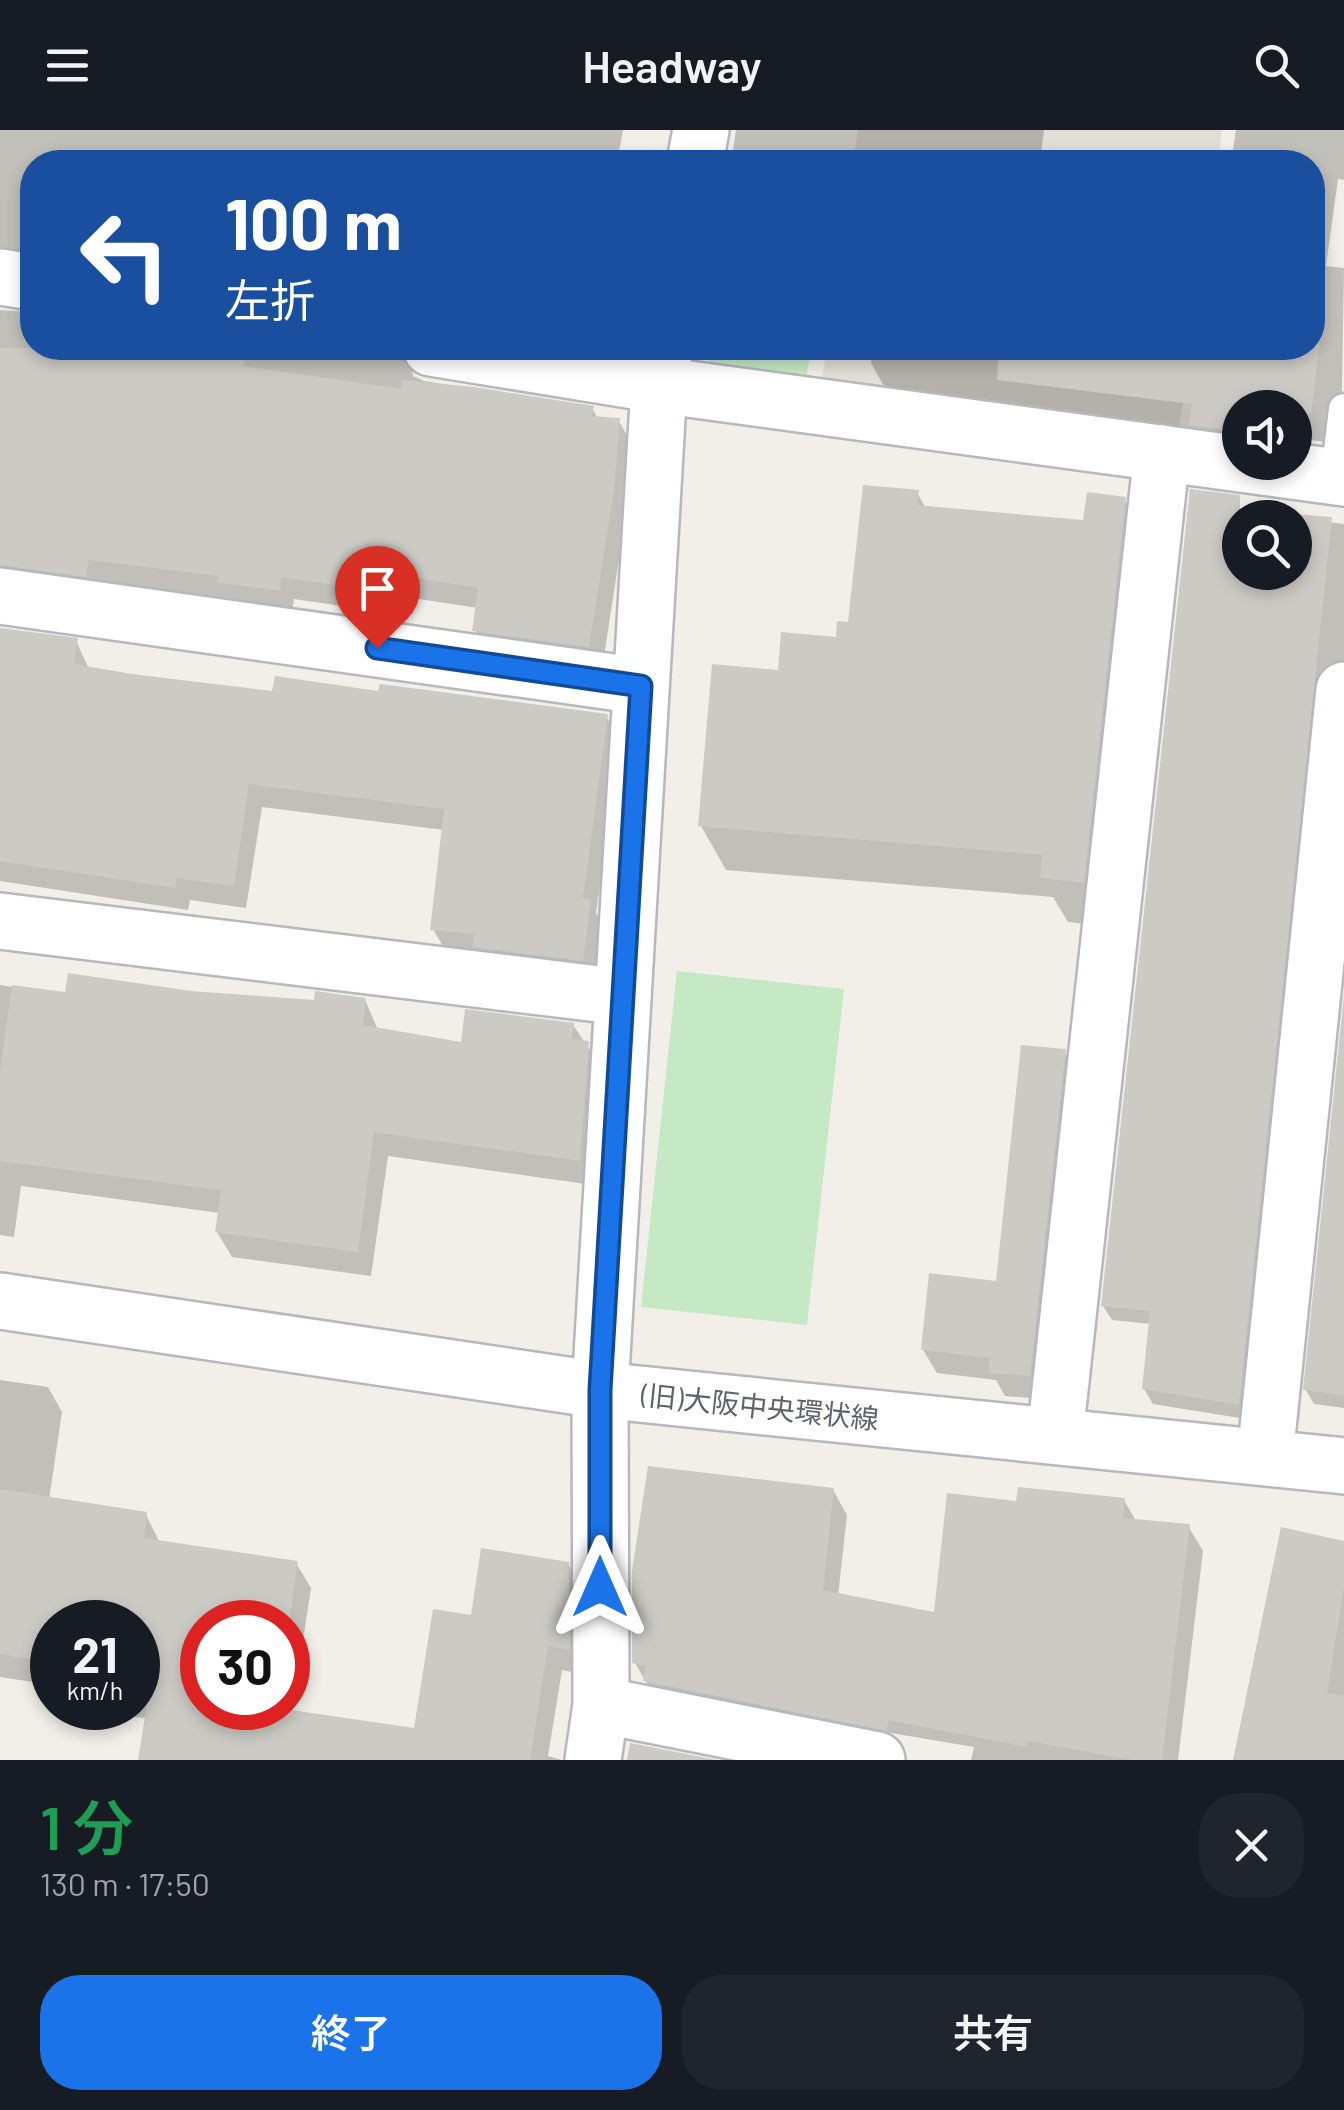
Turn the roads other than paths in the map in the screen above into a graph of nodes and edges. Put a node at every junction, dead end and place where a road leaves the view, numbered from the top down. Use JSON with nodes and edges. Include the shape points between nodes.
{"nodes":[{"id":1,"x":585,"y":360,"type":"edge"},
{"id":2,"x":662,"y":366,"type":"edge"},
{"id":3,"x":1344,"y":409,"type":"edge"},
{"id":4,"x":1162,"y":453,"type":"junction"},
{"id":5,"x":1340,"y":477,"type":"edge"},
{"id":6,"x":0,"y":596,"type":"edge"},
{"id":7,"x":641,"y":686,"type":"junction"},
{"id":8,"x":1344,"y":690,"type":"edge"},
{"id":9,"x":0,"y":922,"type":"edge"},
{"id":10,"x":623,"y":996,"type":"junction"},
{"id":11,"x":0,"y":1301,"type":"edge"},
{"id":12,"x":600,"y":1390,"type":"junction"},
{"id":13,"x":1056,"y":1436,"type":"junction"},
{"id":14,"x":1265,"y":1457,"type":"junction"},
{"id":15,"x":1344,"y":1466,"type":"edge"},
{"id":16,"x":601,"y":1705,"type":"junction"},
{"id":17,"x":594,"y":1760,"type":"edge"},
{"id":18,"x":877,"y":1760,"type":"edge"}],
"edges":[{"from":1,"to":2,"type":"street"},
{"from":2,"to":4,"type":"street"},
{"from":2,"to":7,"type":"street"},
{"from":3,"to":5,"type":"lane"},
{"from":4,"to":5,"type":"street"},
{"from":4,"to":13,"type":"street"},
{"from":6,"to":7,"type":"street"},
{"from":7,"to":10,"type":"street"},
{"from":8,"to":14,"type":"street"},
{"from":9,"to":10,"type":"street"},
{"from":10,"to":12,"type":"street"},
{"from":11,"to":12,"type":"street","name":"(旧)大阪中央環状線"},
{"from":12,"to":13,"type":"street","name":"(旧)大阪中央環状線"},
{"from":12,"to":16,"type":"street"},
{"from":13,"to":14,"type":"street","name":"(旧)大阪中央環状線"},
{"from":14,"to":15,"type":"street","name":"(旧)大阪中央環状線"},
{"from":16,"to":17,"type":"street"},
{"from":16,"to":18,"type":"street"}]}
